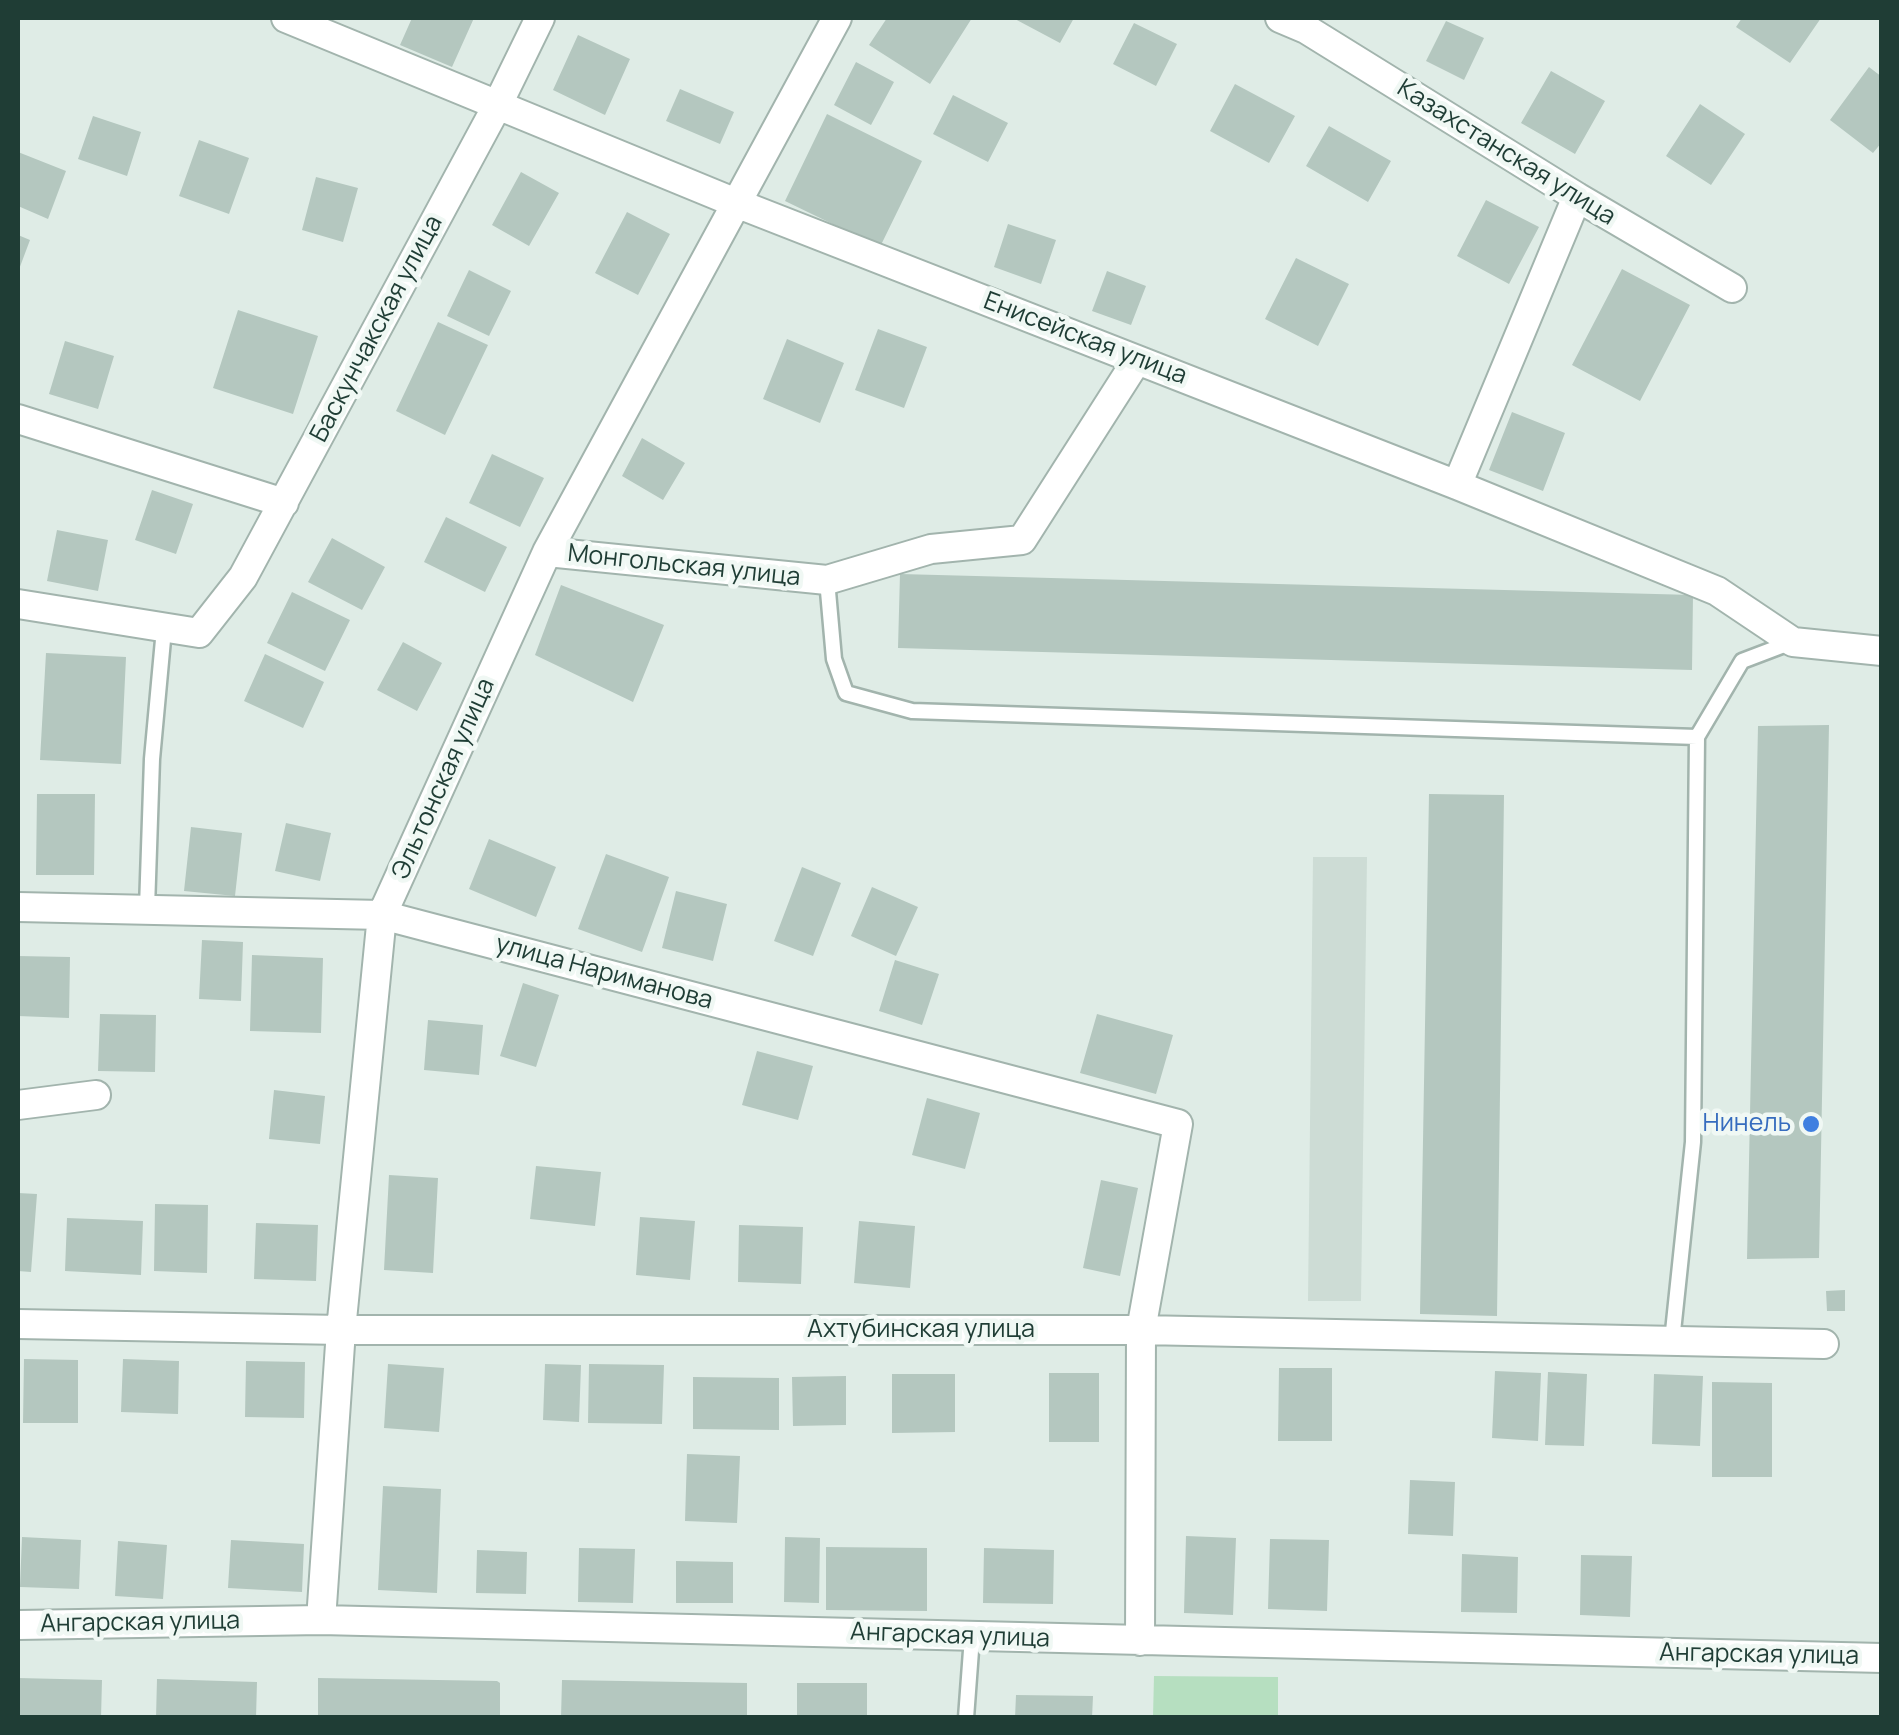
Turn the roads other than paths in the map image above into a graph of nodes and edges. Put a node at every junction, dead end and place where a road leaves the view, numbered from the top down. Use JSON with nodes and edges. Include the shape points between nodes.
{"nodes":[{"id":1,"x":286,"y":18,"type":"edge"},
{"id":2,"x":540,"y":18,"type":"edge"},
{"id":3,"x":837,"y":18,"type":"edge"},
{"id":4,"x":1280,"y":18,"type":"edge"},
{"id":5,"x":496,"y":106,"type":"junction"},
{"id":6,"x":1577,"y":198,"type":"junction"},
{"id":7,"x":736,"y":203,"type":"junction"},
{"id":8,"x":1732,"y":288,"type":"dead end"},
{"id":9,"x":1137,"y":360,"type":"junction"},
{"id":10,"x":18,"y":419,"type":"edge"},
{"id":11,"x":1457,"y":485,"type":"junction"},
{"id":12,"x":284,"y":504,"type":"junction"},
{"id":13,"x":547,"y":552,"type":"junction"},
{"id":14,"x":827,"y":580,"type":"junction"},
{"id":15,"x":18,"y":604,"type":"edge"},
{"id":16,"x":164,"y":629,"type":"junction"},
{"id":17,"x":1793,"y":642,"type":"junction"},
{"id":18,"x":1882,"y":651,"type":"edge"},
{"id":19,"x":1696,"y":736,"type":"junction"},
{"id":20,"x":18,"y":907,"type":"edge"},
{"id":21,"x":146,"y":908,"type":"junction"},
{"id":22,"x":382,"y":915,"type":"junction"},
{"id":23,"x":96,"y":1095,"type":"dead end"},
{"id":24,"x":18,"y":1105,"type":"edge"},
{"id":25,"x":18,"y":1324,"type":"edge"},
{"id":26,"x":340,"y":1330,"type":"junction"},
{"id":27,"x":1141,"y":1330,"type":"junction"},
{"id":28,"x":1672,"y":1342,"type":"junction"},
{"id":29,"x":1824,"y":1344,"type":"dead end"},
{"id":30,"x":321,"y":1620,"type":"junction"},
{"id":31,"x":18,"y":1625,"type":"edge"},
{"id":32,"x":972,"y":1636,"type":"junction"},
{"id":33,"x":1140,"y":1641,"type":"junction"},
{"id":34,"x":1882,"y":1658,"type":"edge"},
{"id":35,"x":966,"y":1718,"type":"edge"}],
"edges":[{"from":1,"to":5,"type":"street","name":"Енисейская улица"},
{"from":2,"to":5,"type":"street","name":"Баскунчакская улица"},
{"from":3,"to":7,"type":"street","name":"Эльтонская улица"},
{"from":4,"to":6,"type":"street","name":"Казахстанская улица"},
{"from":5,"to":7,"type":"street","name":"Енисейская улица"},
{"from":5,"to":12,"type":"street","name":"Баскунчакская улица"},
{"from":6,"to":8,"type":"street","name":"Казахстанская улица"},
{"from":6,"to":11,"type":"street"},
{"from":7,"to":9,"type":"street","name":"Енисейская улица"},
{"from":7,"to":13,"type":"street","name":"Эльтонская улица"},
{"from":9,"to":11,"type":"street","name":"Енисейская улица"},
{"from":9,"to":14,"type":"street","name":"Монгольская улица","via":[[1022,540],[930,549]]},
{"from":10,"to":12,"type":"street"},
{"from":11,"to":17,"type":"street","name":"Енисейская улица","via":[[1716,591]]},
{"from":12,"to":16,"type":"street","name":"Баскунчакская улица","via":[[243,577],[199,632]]},
{"from":13,"to":14,"type":"street","name":"Монгольская улица"},
{"from":13,"to":22,"type":"street","name":"Эльтонская улица"},
{"from":14,"to":19,"type":"lane","via":[[834,659],[846,692],[912,710]]},
{"from":15,"to":16,"type":"street"},
{"from":16,"to":21,"type":"lane"},
{"from":17,"to":18,"type":"street","name":"Енисейская улица"},
{"from":17,"to":19,"type":"lane","via":[[1742,661]]},
{"from":19,"to":28,"type":"lane","via":[[1693,1142]]},
{"from":20,"to":21,"type":"street","name":"улица Нариманова"},
{"from":21,"to":22,"type":"street","name":"улица Нариманова"},
{"from":22,"to":26,"type":"street","name":"Эльтонская улица"},
{"from":22,"to":27,"type":"street","name":"улица Нариманова","via":[[1178,1124]]},
{"from":23,"to":24,"type":"street"},
{"from":25,"to":26,"type":"street","name":"Ахтубинская улица"},
{"from":26,"to":27,"type":"street","name":"Ахтубинская улица"},
{"from":26,"to":30,"type":"street","name":"Эльтонская улица"},
{"from":27,"to":28,"type":"street","name":"Ахтубинская улица"},
{"from":27,"to":33,"type":"street"},
{"from":28,"to":29,"type":"street","name":"Ахтубинская улица"},
{"from":30,"to":31,"type":"street","name":"Ангарская улица"},
{"from":30,"to":32,"type":"street","name":"Ангарская улица"},
{"from":32,"to":33,"type":"street","name":"Ангарская улица"},
{"from":32,"to":35,"type":"lane"},
{"from":33,"to":34,"type":"street","name":"Ангарская улица"}]}
